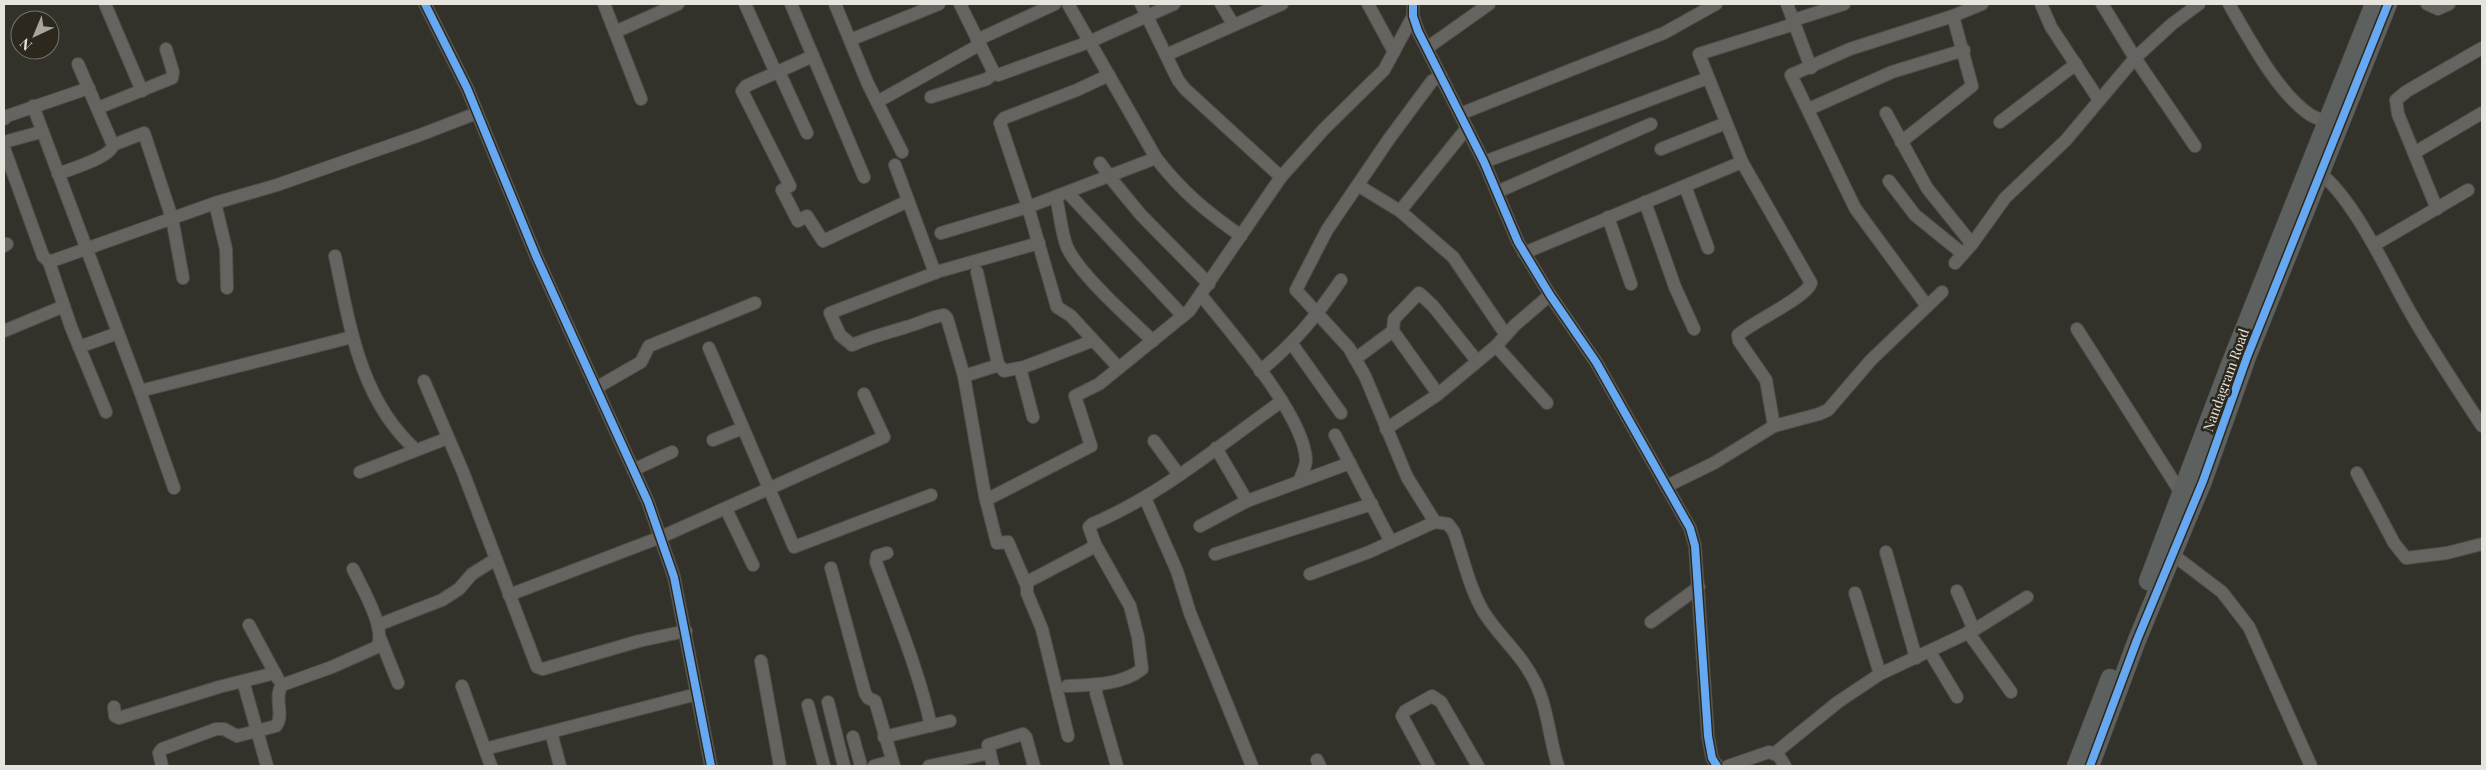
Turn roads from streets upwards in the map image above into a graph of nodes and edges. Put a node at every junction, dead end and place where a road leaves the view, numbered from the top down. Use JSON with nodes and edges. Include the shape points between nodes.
{"nodes":[{"id":1,"x":105,"y":4,"type":"edge"},
{"id":2,"x":426,"y":4,"type":"edge"},
{"id":3,"x":604,"y":4,"type":"edge"},
{"id":4,"x":678,"y":4,"type":"edge"},
{"id":5,"x":745,"y":4,"type":"edge"},
{"id":6,"x":791,"y":4,"type":"edge"},
{"id":7,"x":835,"y":4,"type":"edge"},
{"id":8,"x":939,"y":4,"type":"edge"},
{"id":9,"x":960,"y":4,"type":"edge"},
{"id":10,"x":1055,"y":4,"type":"edge"},
{"id":11,"x":1068,"y":4,"type":"edge"},
{"id":12,"x":1141,"y":4,"type":"edge"},
{"id":13,"x":1174,"y":4,"type":"edge"},
{"id":14,"x":1221,"y":4,"type":"edge"},
{"id":15,"x":1282,"y":4,"type":"edge"},
{"id":16,"x":1368,"y":4,"type":"edge"},
{"id":17,"x":1489,"y":4,"type":"edge"},
{"id":18,"x":1716,"y":4,"type":"edge"},
{"id":19,"x":1787,"y":4,"type":"edge"},
{"id":20,"x":1844,"y":4,"type":"edge"},
{"id":21,"x":1982,"y":4,"type":"edge"},
{"id":22,"x":2041,"y":4,"type":"edge"},
{"id":23,"x":2102,"y":4,"type":"edge"},
{"id":24,"x":2200,"y":4,"type":"edge"},
{"id":25,"x":2229,"y":4,"type":"edge"},
{"id":26,"x":2374,"y":4,"type":"edge"},
{"id":27,"x":2388,"y":4,"type":"edge"},
{"id":28,"x":2428,"y":4,"type":"edge"},
{"id":29,"x":2449,"y":4,"type":"edge"},
{"id":30,"x":1413,"y":10,"type":"edge"},
{"id":31,"x":1954,"y":16,"type":"junction"},
{"id":32,"x":1147,"y":17,"type":"junction"},
{"id":33,"x":1794,"y":22,"type":"junction"},
{"id":34,"x":1233,"y":24,"type":"junction"},
{"id":35,"x":615,"y":32,"type":"junction"},
{"id":36,"x":850,"y":40,"type":"junction"},
{"id":37,"x":1089,"y":42,"type":"junction"},
{"id":38,"x":978,"y":43,"type":"junction"},
{"id":39,"x":1427,"y":48,"type":"junction"},
{"id":40,"x":2482,"y":48,"type":"edge"},
{"id":41,"x":166,"y":49,"type":"dead end"},
{"id":42,"x":1964,"y":50,"type":"junction"},
{"id":43,"x":1394,"y":52,"type":"junction"},
{"id":44,"x":1166,"y":55,"type":"junction"},
{"id":45,"x":813,"y":56,"type":"junction"},
{"id":46,"x":2135,"y":58,"type":"junction"},
{"id":47,"x":78,"y":64,"type":"dead end"},
{"id":48,"x":2076,"y":64,"type":"junction"},
{"id":49,"x":1811,"y":68,"type":"junction"},
{"id":50,"x":778,"y":72,"type":"junction"},
{"id":51,"x":994,"y":73,"type":"junction"},
{"id":52,"x":1108,"y":75,"type":"junction"},
{"id":53,"x":1441,"y":76,"type":"junction"},
{"id":54,"x":1708,"y":78,"type":"junction"},
{"id":55,"x":89,"y":88,"type":"junction"},
{"id":56,"x":142,"y":91,"type":"junction"},
{"id":57,"x":931,"y":97,"type":"dead end"},
{"id":58,"x":641,"y":99,"type":"dead end"},
{"id":59,"x":2099,"y":100,"type":"junction"},
{"id":60,"x":877,"y":102,"type":"junction"},
{"id":61,"x":33,"y":106,"type":"junction"},
{"id":62,"x":98,"y":108,"type":"junction"},
{"id":63,"x":1809,"y":109,"type":"junction"},
{"id":64,"x":477,"y":113,"type":"junction"},
{"id":65,"x":1886,"y":113,"type":"dead end"},
{"id":66,"x":2482,"y":113,"type":"edge"},
{"id":67,"x":1460,"y":114,"type":"junction"},
{"id":68,"x":4,"y":119,"type":"edge"},
{"id":69,"x":2000,"y":122,"type":"dead end"},
{"id":70,"x":1726,"y":123,"type":"junction"},
{"id":71,"x":1651,"y":124,"type":"dead end"},
{"id":72,"x":2332,"y":124,"type":"junction"},
{"id":73,"x":1467,"y":128,"type":"junction"},
{"id":74,"x":41,"y":132,"type":"junction"},
{"id":75,"x":807,"y":132,"type":"dead end"},
{"id":76,"x":4,"y":142,"type":"edge"},
{"id":77,"x":1901,"y":142,"type":"junction"},
{"id":78,"x":113,"y":145,"type":"junction"},
{"id":79,"x":2195,"y":146,"type":"dead end"},
{"id":80,"x":4,"y":148,"type":"edge"},
{"id":81,"x":1661,"y":149,"type":"dead end"},
{"id":82,"x":902,"y":152,"type":"dead end"},
{"id":83,"x":2414,"y":153,"type":"junction"},
{"id":84,"x":1156,"y":158,"type":"junction"},
{"id":85,"x":1484,"y":162,"type":"junction"},
{"id":86,"x":1742,"y":162,"type":"junction"},
{"id":87,"x":1100,"y":163,"type":"dead end"},
{"id":88,"x":895,"y":165,"type":"dead end"},
{"id":89,"x":2315,"y":169,"type":"junction"},
{"id":90,"x":58,"y":174,"type":"junction"},
{"id":91,"x":1110,"y":175,"type":"junction"},
{"id":92,"x":864,"y":177,"type":"dead end"},
{"id":93,"x":1281,"y":177,"type":"junction"},
{"id":94,"x":1889,"y":181,"type":"dead end"},
{"id":95,"x":1359,"y":186,"type":"junction"},
{"id":96,"x":1685,"y":186,"type":"junction"},
{"id":97,"x":2468,"y":190,"type":"dead end"},
{"id":98,"x":1496,"y":192,"type":"junction"},
{"id":99,"x":1062,"y":195,"type":"junction"},
{"id":100,"x":908,"y":201,"type":"junction"},
{"id":101,"x":215,"y":202,"type":"junction"},
{"id":102,"x":1645,"y":202,"type":"junction"},
{"id":103,"x":1028,"y":207,"type":"junction"},
{"id":104,"x":2437,"y":209,"type":"junction"},
{"id":105,"x":1400,"y":211,"type":"junction"},
{"id":106,"x":1608,"y":216,"type":"junction"},
{"id":107,"x":172,"y":218,"type":"junction"},
{"id":108,"x":941,"y":233,"type":"dead end"},
{"id":109,"x":1241,"y":236,"type":"junction"},
{"id":110,"x":1039,"y":244,"type":"junction"},
{"id":111,"x":1972,"y":244,"type":"junction"},
{"id":112,"x":2374,"y":245,"type":"junction"},
{"id":113,"x":1708,"y":248,"type":"dead end"},
{"id":114,"x":87,"y":250,"type":"junction"},
{"id":115,"x":1524,"y":253,"type":"junction"},
{"id":116,"x":335,"y":256,"type":"dead end"},
{"id":117,"x":49,"y":262,"type":"junction"},
{"id":118,"x":977,"y":272,"type":"dead end"},
{"id":119,"x":935,"y":273,"type":"junction"},
{"id":120,"x":183,"y":278,"type":"dead end"},
{"id":121,"x":1341,"y":280,"type":"dead end"},
{"id":122,"x":1631,"y":284,"type":"dead end"},
{"id":123,"x":227,"y":288,"type":"dead end"},
{"id":124,"x":1205,"y":290,"type":"junction"},
{"id":125,"x":1942,"y":292,"type":"dead end"},
{"id":126,"x":1550,"y":295,"type":"junction"},
{"id":127,"x":755,"y":303,"type":"dead end"},
{"id":128,"x":64,"y":306,"type":"junction"},
{"id":129,"x":1927,"y":306,"type":"junction"},
{"id":130,"x":1318,"y":313,"type":"junction"},
{"id":131,"x":1183,"y":316,"type":"junction"},
{"id":132,"x":1694,"y":329,"type":"dead end"},
{"id":133,"x":2077,"y":329,"type":"dead end"},
{"id":134,"x":4,"y":331,"type":"edge"},
{"id":135,"x":1394,"y":331,"type":"junction"},
{"id":136,"x":118,"y":333,"type":"junction"},
{"id":137,"x":1506,"y":335,"type":"junction"},
{"id":138,"x":352,"y":337,"type":"junction"},
{"id":139,"x":1092,"y":341,"type":"junction"},
{"id":140,"x":1153,"y":341,"type":"junction"},
{"id":141,"x":1292,"y":344,"type":"junction"},
{"id":142,"x":1496,"y":346,"type":"junction"},
{"id":143,"x":79,"y":347,"type":"junction"},
{"id":144,"x":709,"y":348,"type":"dead end"},
{"id":145,"x":1355,"y":359,"type":"junction"},
{"id":146,"x":1477,"y":361,"type":"junction"},
{"id":147,"x":999,"y":365,"type":"junction"},
{"id":148,"x":1020,"y":368,"type":"junction"},
{"id":149,"x":1119,"y":368,"type":"junction"},
{"id":150,"x":1260,"y":371,"type":"junction"},
{"id":151,"x":964,"y":376,"type":"junction"},
{"id":152,"x":424,"y":381,"type":"dead end"},
{"id":153,"x":596,"y":388,"type":"junction"},
{"id":154,"x":140,"y":392,"type":"junction"},
{"id":155,"x":864,"y":394,"type":"dead end"},
{"id":156,"x":1438,"y":394,"type":"junction"},
{"id":157,"x":1282,"y":401,"type":"junction"},
{"id":158,"x":1547,"y":403,"type":"dead end"},
{"id":159,"x":106,"y":412,"type":"dead end"},
{"id":160,"x":1341,"y":413,"type":"dead end"},
{"id":161,"x":1033,"y":417,"type":"dead end"},
{"id":162,"x":2218,"y":418,"type":"junction"},
{"id":163,"x":1774,"y":426,"type":"junction"},
{"id":164,"x":2482,"y":426,"type":"edge"},
{"id":165,"x":742,"y":428,"type":"junction"},
{"id":166,"x":1386,"y":429,"type":"junction"},
{"id":167,"x":1335,"y":435,"type":"dead end"},
{"id":168,"x":448,"y":438,"type":"junction"},
{"id":169,"x":713,"y":440,"type":"dead end"},
{"id":170,"x":1154,"y":441,"type":"dead end"},
{"id":171,"x":1216,"y":448,"type":"junction"},
{"id":172,"x":416,"y":450,"type":"junction"},
{"id":173,"x":672,"y":452,"type":"dead end"},
{"id":174,"x":1350,"y":463,"type":"junction"},
{"id":175,"x":633,"y":470,"type":"junction"},
{"id":176,"x":360,"y":472,"type":"dead end"},
{"id":177,"x":2357,"y":473,"type":"dead end"},
{"id":178,"x":1179,"y":475,"type":"junction"},
{"id":179,"x":1299,"y":482,"type":"junction"},
{"id":180,"x":1667,"y":486,"type":"junction"},
{"id":181,"x":174,"y":488,"type":"dead end"},
{"id":182,"x":768,"y":490,"type":"junction"},
{"id":183,"x":2181,"y":493,"type":"junction"},
{"id":184,"x":932,"y":495,"type":"dead end"},
{"id":185,"x":1145,"y":498,"type":"junction"},
{"id":186,"x":986,"y":500,"type":"junction"},
{"id":187,"x":1247,"y":501,"type":"junction"},
{"id":188,"x":1372,"y":504,"type":"junction"},
{"id":189,"x":726,"y":509,"type":"junction"},
{"id":190,"x":1435,"y":522,"type":"junction"},
{"id":191,"x":1200,"y":526,"type":"dead end"},
{"id":192,"x":661,"y":538,"type":"junction"},
{"id":193,"x":1391,"y":542,"type":"junction"},
{"id":194,"x":1095,"y":544,"type":"junction"},
{"id":195,"x":2482,"y":544,"type":"edge"},
{"id":196,"x":1886,"y":552,"type":"dead end"},
{"id":197,"x":887,"y":553,"type":"dead end"},
{"id":198,"x":1215,"y":554,"type":"dead end"},
{"id":199,"x":2172,"y":554,"type":"junction"},
{"id":200,"x":496,"y":559,"type":"junction"},
{"id":201,"x":753,"y":565,"type":"dead end"},
{"id":202,"x":831,"y":568,"type":"dead end"},
{"id":203,"x":353,"y":569,"type":"dead end"},
{"id":204,"x":1310,"y":574,"type":"dead end"},
{"id":205,"x":1026,"y":584,"type":"junction"},
{"id":206,"x":1698,"y":587,"type":"junction"},
{"id":207,"x":1957,"y":591,"type":"dead end"},
{"id":208,"x":1854,"y":593,"type":"dead end"},
{"id":209,"x":509,"y":595,"type":"junction"},
{"id":210,"x":2027,"y":597,"type":"dead end"},
{"id":211,"x":1651,"y":622,"type":"dead end"},
{"id":212,"x":2138,"y":623,"type":"junction"},
{"id":213,"x":250,"y":625,"type":"dead end"},
{"id":214,"x":686,"y":631,"type":"junction"},
{"id":215,"x":1971,"y":631,"type":"junction"},
{"id":216,"x":379,"y":632,"type":"junction"},
{"id":217,"x":1930,"y":652,"type":"junction"},
{"id":218,"x":1916,"y":658,"type":"junction"},
{"id":219,"x":761,"y":661,"type":"dead end"},
{"id":220,"x":275,"y":673,"type":"junction"},
{"id":221,"x":1880,"y":674,"type":"junction"},
{"id":222,"x":243,"y":681,"type":"junction"},
{"id":223,"x":398,"y":682,"type":"dead end"},
{"id":224,"x":1096,"y":684,"type":"junction"},
{"id":225,"x":282,"y":686,"type":"junction"},
{"id":226,"x":462,"y":686,"type":"dead end"},
{"id":227,"x":1067,"y":686,"type":"dead end"},
{"id":228,"x":2011,"y":692,"type":"dead end"},
{"id":229,"x":697,"y":694,"type":"junction"},
{"id":230,"x":1957,"y":697,"type":"dead end"},
{"id":231,"x":828,"y":702,"type":"dead end"},
{"id":232,"x":808,"y":705,"type":"dead end"},
{"id":233,"x":2106,"y":706,"type":"junction"},
{"id":234,"x":114,"y":707,"type":"dead end"},
{"id":235,"x":950,"y":721,"type":"dead end"},
{"id":236,"x":931,"y":726,"type":"junction"},
{"id":237,"x":835,"y":731,"type":"junction"},
{"id":238,"x":257,"y":732,"type":"junction"},
{"id":239,"x":551,"y":732,"type":"junction"},
{"id":240,"x":816,"y":735,"type":"junction"},
{"id":241,"x":1068,"y":736,"type":"dead end"},
{"id":242,"x":853,"y":737,"type":"dead end"},
{"id":243,"x":884,"y":737,"type":"junction"},
{"id":244,"x":485,"y":749,"type":"junction"},
{"id":245,"x":990,"y":753,"type":"junction"},
{"id":246,"x":1775,"y":753,"type":"junction"},
{"id":247,"x":893,"y":764,"type":"edge"},
{"id":248,"x":162,"y":766,"type":"edge"},
{"id":249,"x":267,"y":766,"type":"edge"},
{"id":250,"x":491,"y":766,"type":"edge"},
{"id":251,"x":560,"y":766,"type":"edge"},
{"id":252,"x":711,"y":766,"type":"edge"},
{"id":253,"x":780,"y":766,"type":"edge"},
{"id":254,"x":824,"y":766,"type":"edge"},
{"id":255,"x":844,"y":766,"type":"edge"},
{"id":256,"x":862,"y":766,"type":"edge"},
{"id":257,"x":874,"y":766,"type":"edge"},
{"id":258,"x":936,"y":766,"type":"edge"},
{"id":259,"x":993,"y":766,"type":"edge"},
{"id":260,"x":1034,"y":766,"type":"edge"},
{"id":261,"x":1117,"y":766,"type":"edge"},
{"id":262,"x":1252,"y":766,"type":"edge"},
{"id":263,"x":1429,"y":766,"type":"edge"},
{"id":264,"x":1478,"y":766,"type":"edge"},
{"id":265,"x":1558,"y":766,"type":"edge"},
{"id":266,"x":1716,"y":766,"type":"edge"},
{"id":267,"x":1728,"y":766,"type":"edge"},
{"id":268,"x":1785,"y":766,"type":"edge"},
{"id":269,"x":2076,"y":766,"type":"edge"},
{"id":270,"x":2090,"y":766,"type":"edge"},
{"id":271,"x":2311,"y":766,"type":"edge"}],
"edges":[{"from":1,"to":56,"type":"street"},
{"from":2,"to":64,"type":"street"},
{"from":3,"to":35,"type":"street"},
{"from":4,"to":35,"type":"street"},
{"from":5,"to":50,"type":"street"},
{"from":6,"to":45,"type":"street"},
{"from":7,"to":36,"type":"street"},
{"from":8,"to":36,"type":"street"},
{"from":9,"to":38,"type":"street"},
{"from":10,"to":38,"type":"street"},
{"from":11,"to":37,"type":"street"},
{"from":12,"to":32,"type":"street"},
{"from":13,"to":32,"type":"street"},
{"from":14,"to":34,"type":"street"},
{"from":15,"to":34,"type":"street"},
{"from":16,"to":43,"type":"street"},
{"from":17,"to":39,"type":"street"},
{"from":18,"to":67,"type":"street","via":[[1664,33]]},
{"from":19,"to":33,"type":"street"},
{"from":20,"to":33,"type":"street"},
{"from":21,"to":31,"type":"street"},
{"from":22,"to":48,"type":"street","via":[[2051,27]]},
{"from":23,"to":46,"type":"street"},
{"from":24,"to":46,"type":"street","via":[[2172,24]]},
{"from":25,"to":72,"type":"street","via":[[2261,58],[2292,98],[2308,113]]},
{"from":26,"to":72,"type":"street","name":"Nandagram Road"},
{"from":27,"to":72,"type":"street","name":"Nandagram Road"},
{"from":28,"to":29,"type":"street","via":[[2438,9]]},
{"from":30,"to":39,"type":"street"},
{"from":30,"to":43,"type":"street"},
{"from":31,"to":42,"type":"street"},
{"from":31,"to":49,"type":"street","via":[[1850,49]]},
{"from":32,"to":37,"type":"street"},
{"from":32,"to":44,"type":"street"},
{"from":33,"to":49,"type":"street"},
{"from":33,"to":54,"type":"street","via":[[1699,54]]},
{"from":34,"to":44,"type":"street"},
{"from":35,"to":58,"type":"street"},
{"from":36,"to":60,"type":"street"},
{"from":37,"to":51,"type":"street","via":[[998,75]]},
{"from":37,"to":52,"type":"street"},
{"from":38,"to":51,"type":"street"},
{"from":38,"to":60,"type":"street"},
{"from":39,"to":53,"type":"street"},
{"from":40,"to":83,"type":"street","via":[[2398,97],[2395,105]]},
{"from":41,"to":56,"type":"street","via":[[172,78]]},
{"from":42,"to":63,"type":"street","via":[[1892,72]]},
{"from":42,"to":77,"type":"street","via":[[1972,86]]},
{"from":43,"to":93,"type":"street","via":[[1376,80],[1324,129]]},
{"from":44,"to":93,"type":"street","via":[[1185,89]]},
{"from":45,"to":50,"type":"street"},
{"from":45,"to":92,"type":"street"},
{"from":46,"to":59,"type":"street"},
{"from":46,"to":79,"type":"street"},
{"from":47,"to":55,"type":"street"},
{"from":48,"to":59,"type":"street"},
{"from":48,"to":69,"type":"street"},
{"from":49,"to":63,"type":"street","via":[[1791,75]]},
{"from":50,"to":75,"type":"street"},
{"from":50,"to":100,"type":"street","via":[[746,86],[742,91],[790,186],[782,190],[798,221],[807,216],[823,241]]},
{"from":51,"to":57,"type":"street","via":[[987,80]]},
{"from":52,"to":84,"type":"street"},
{"from":52,"to":103,"type":"street","via":[[1001,120],[1001,129]]},
{"from":53,"to":67,"type":"street"},
{"from":53,"to":95,"type":"street","via":[[1432,81],[1410,110]]},
{"from":54,"to":70,"type":"street"},
{"from":54,"to":85,"type":"street"},
{"from":55,"to":61,"type":"street"},
{"from":55,"to":62,"type":"street"},
{"from":56,"to":62,"type":"street"},
{"from":59,"to":111,"type":"street","via":[[2066,140],[2005,198]]},
{"from":60,"to":82,"type":"street"},
{"from":61,"to":68,"type":"street"},
{"from":61,"to":74,"type":"street"},
{"from":62,"to":78,"type":"street"},
{"from":63,"to":129,"type":"street","via":[[1855,208]]},
{"from":64,"to":101,"type":"street","via":[[277,185]]},
{"from":64,"to":153,"type":"street","via":[[536,256]]},
{"from":65,"to":77,"type":"street"},
{"from":66,"to":83,"type":"street"},
{"from":67,"to":73,"type":"street"},
{"from":70,"to":81,"type":"street"},
{"from":70,"to":86,"type":"street"},
{"from":71,"to":98,"type":"street"},
{"from":72,"to":89,"type":"street","name":"Nandagram Road"},
{"from":73,"to":85,"type":"street"},
{"from":73,"to":105,"type":"street"},
{"from":74,"to":76,"type":"street"},
{"from":74,"to":90,"type":"street"},
{"from":77,"to":111,"type":"street","via":[[1932,197]]},
{"from":78,"to":90,"type":"street","via":[[104,156]]},
{"from":78,"to":107,"type":"street","via":[[144,133]]},
{"from":80,"to":117,"type":"street","via":[[43,256]]},
{"from":83,"to":104,"type":"street"},
{"from":84,"to":91,"type":"street"},
{"from":84,"to":109,"type":"street","via":[[1203,209]]},
{"from":85,"to":98,"type":"street"},
{"from":86,"to":96,"type":"street"},
{"from":86,"to":163,"type":"street","via":[[1810,283],[1794,299],[1738,335],[1766,380]]},
{"from":87,"to":91,"type":"street"},
{"from":88,"to":100,"type":"street"},
{"from":89,"to":112,"type":"street","via":[[2341,196]]},
{"from":89,"to":162,"type":"street","name":"Nandagram Road"},
{"from":90,"to":114,"type":"street"},
{"from":91,"to":99,"type":"street"},
{"from":91,"to":124,"type":"street"},
{"from":93,"to":109,"type":"street"},
{"from":94,"to":111,"type":"street","via":[[1915,215],[1959,259]]},
{"from":95,"to":105,"type":"street"},
{"from":95,"to":130,"type":"street","via":[[1327,230],[1296,290]]},
{"from":96,"to":102,"type":"street"},
{"from":96,"to":113,"type":"street"},
{"from":97,"to":104,"type":"street"},
{"from":98,"to":115,"type":"street"},
{"from":99,"to":103,"type":"street"},
{"from":99,"to":131,"type":"street"},
{"from":99,"to":140,"type":"street","via":[[1065,238],[1071,253],[1094,282]]},
{"from":100,"to":119,"type":"street"},
{"from":101,"to":107,"type":"street"},
{"from":101,"to":123,"type":"street","via":[[226,249]]},
{"from":102,"to":106,"type":"street"},
{"from":102,"to":132,"type":"street","via":[[1675,287]]},
{"from":103,"to":108,"type":"street"},
{"from":103,"to":110,"type":"street"},
{"from":104,"to":112,"type":"street"},
{"from":105,"to":137,"type":"street","via":[[1453,257]]},
{"from":106,"to":115,"type":"street"},
{"from":106,"to":122,"type":"street"},
{"from":107,"to":114,"type":"street"},
{"from":107,"to":120,"type":"street"},
{"from":109,"to":124,"type":"street"},
{"from":110,"to":119,"type":"street"},
{"from":110,"to":139,"type":"street","via":[[1057,307],[1071,316]]},
{"from":112,"to":164,"type":"street","via":[[2410,311]]},
{"from":114,"to":117,"type":"street"},
{"from":114,"to":136,"type":"street"},
{"from":115,"to":126,"type":"street"},
{"from":116,"to":138,"type":"street"},
{"from":117,"to":128,"type":"street"},
{"from":118,"to":147,"type":"street"},
{"from":119,"to":151,"type":"street","via":[[830,313],[840,335],[852,345],[944,315]]},
{"from":121,"to":130,"type":"street"},
{"from":124,"to":131,"type":"street"},
{"from":124,"to":150,"type":"street"},
{"from":125,"to":129,"type":"street"},
{"from":126,"to":137,"type":"street"},
{"from":126,"to":180,"type":"street","via":[[1596,362]]},
{"from":127,"to":153,"type":"street","via":[[649,346],[641,362]]},
{"from":128,"to":134,"type":"street"},
{"from":128,"to":143,"type":"street"},
{"from":129,"to":163,"type":"street","via":[[1872,360],[1828,410]]},
{"from":130,"to":141,"type":"street"},
{"from":130,"to":145,"type":"street"},
{"from":131,"to":140,"type":"street"},
{"from":133,"to":183,"type":"street"},
{"from":135,"to":145,"type":"street"},
{"from":135,"to":146,"type":"street","via":[[1394,319],[1419,293]]},
{"from":135,"to":156,"type":"street"},
{"from":136,"to":143,"type":"street"},
{"from":136,"to":154,"type":"street"},
{"from":137,"to":142,"type":"street"},
{"from":138,"to":154,"type":"street"},
{"from":138,"to":172,"type":"street","via":[[375,400],[400,436]]},
{"from":139,"to":148,"type":"street"},
{"from":139,"to":149,"type":"street"},
{"from":140,"to":149,"type":"street"},
{"from":141,"to":150,"type":"street"},
{"from":141,"to":160,"type":"street"},
{"from":142,"to":146,"type":"street"},
{"from":142,"to":158,"type":"street"},
{"from":143,"to":159,"type":"street"},
{"from":144,"to":165,"type":"street"},
{"from":145,"to":166,"type":"street"},
{"from":146,"to":156,"type":"street"},
{"from":147,"to":148,"type":"street","via":[[1004,371]]},
{"from":147,"to":151,"type":"street"},
{"from":148,"to":161,"type":"street"},
{"from":149,"to":186,"type":"street","via":[[1091,389],[1075,396],[1091,446]]},
{"from":150,"to":157,"type":"street"},
{"from":151,"to":186,"type":"street"},
{"from":152,"to":168,"type":"street"},
{"from":153,"to":175,"type":"street"},
{"from":154,"to":181,"type":"street"},
{"from":155,"to":182,"type":"street","via":[[884,437]]},
{"from":156,"to":166,"type":"street"},
{"from":157,"to":171,"type":"street"},
{"from":157,"to":179,"type":"street","via":[[1300,438],[1306,461]]},
{"from":162,"to":183,"type":"street","name":"Nandagram Road"},
{"from":162,"to":199,"type":"street","name":"Nandagram Road","via":[[2203,481]]},
{"from":163,"to":180,"type":"street","via":[[1714,463]]},
{"from":165,"to":169,"type":"street"},
{"from":165,"to":182,"type":"street"},
{"from":166,"to":190,"type":"street","via":[[1407,476]]},
{"from":167,"to":174,"type":"street"},
{"from":168,"to":172,"type":"street"},
{"from":168,"to":200,"type":"street"},
{"from":170,"to":178,"type":"street"},
{"from":171,"to":178,"type":"street"},
{"from":171,"to":187,"type":"street"},
{"from":172,"to":176,"type":"street"},
{"from":173,"to":175,"type":"street"},
{"from":174,"to":179,"type":"street"},
{"from":174,"to":188,"type":"street"},
{"from":175,"to":192,"type":"street"},
{"from":177,"to":195,"type":"street","via":[[2394,543],[2406,558],[2447,553]]},
{"from":178,"to":185,"type":"street"},
{"from":179,"to":187,"type":"street"},
{"from":180,"to":206,"type":"street","via":[[1690,528],[1695,546]]},
{"from":182,"to":184,"type":"street","via":[[794,547]]},
{"from":182,"to":189,"type":"street"},
{"from":183,"to":212,"type":"street","name":"Nandagram Road"},
{"from":185,"to":194,"type":"street","via":[[1090,526]]},
{"from":185,"to":262,"type":"street","via":[[1174,563],[1190,613]]},
{"from":186,"to":205,"type":"street","via":[[997,543],[1008,542]]},
{"from":187,"to":191,"type":"street"},
{"from":188,"to":193,"type":"street"},
{"from":188,"to":198,"type":"street"},
{"from":189,"to":192,"type":"street"},
{"from":189,"to":201,"type":"street"},
{"from":190,"to":193,"type":"street"},
{"from":190,"to":265,"type":"street","via":[[1451,525],[1483,612],[1516,650],[1536,682]]},
{"from":192,"to":209,"type":"street"},
{"from":192,"to":214,"type":"street"},
{"from":193,"to":204,"type":"street"},
{"from":194,"to":205,"type":"street"},
{"from":194,"to":224,"type":"street","via":[[1130,606],[1142,669],[1132,677]]},
{"from":196,"to":218,"type":"street"},
{"from":197,"to":236,"type":"street","via":[[877,556],[876,562],[896,622],[907,640]]},
{"from":199,"to":212,"type":"street","name":"Nandagram Road"},
{"from":199,"to":271,"type":"street","via":[[2222,592],[2249,627]]},
{"from":200,"to":209,"type":"street"},
{"from":200,"to":216,"type":"street","via":[[472,574],[459,589],[442,600]]},
{"from":202,"to":243,"type":"street","via":[[865,694],[875,701]]},
{"from":203,"to":216,"type":"street"},
{"from":205,"to":241,"type":"street","via":[[1041,624]]},
{"from":206,"to":211,"type":"street"},
{"from":206,"to":266,"type":"street","via":[[1708,736]]},
{"from":207,"to":215,"type":"street"},
{"from":208,"to":221,"type":"street"},
{"from":209,"to":214,"type":"street","via":[[535,664],[540,669]]},
{"from":210,"to":215,"type":"street"},
{"from":212,"to":233,"type":"street","name":"Nandagram Road"},
{"from":213,"to":220,"type":"street"},
{"from":214,"to":229,"type":"street"},
{"from":215,"to":217,"type":"street"},
{"from":215,"to":228,"type":"street"},
{"from":216,"to":223,"type":"street"},
{"from":216,"to":225,"type":"street","via":[[377,647],[372,650]]},
{"from":217,"to":218,"type":"street"},
{"from":217,"to":230,"type":"street"},
{"from":218,"to":221,"type":"street"},
{"from":219,"to":253,"type":"street"},
{"from":220,"to":222,"type":"street"},
{"from":220,"to":225,"type":"street"},
{"from":221,"to":246,"type":"street","via":[[1838,702]]},
{"from":222,"to":234,"type":"street","via":[[120,718],[115,716]]},
{"from":222,"to":238,"type":"street"},
{"from":224,"to":227,"type":"street"},
{"from":224,"to":261,"type":"street"},
{"from":225,"to":238,"type":"street","via":[[277,697],[278,724]]},
{"from":226,"to":244,"type":"street"},
{"from":229,"to":239,"type":"street"},
{"from":229,"to":252,"type":"street"},
{"from":231,"to":237,"type":"street"},
{"from":232,"to":240,"type":"street"},
{"from":233,"to":269,"type":"street","name":"Nandagram Road"},
{"from":233,"to":270,"type":"street","name":"Nandagram Road"},
{"from":235,"to":236,"type":"street"},
{"from":236,"to":243,"type":"street"},
{"from":237,"to":240,"type":"street"},
{"from":237,"to":255,"type":"street"},
{"from":238,"to":248,"type":"street","via":[[236,736],[224,729],[208,732],[160,750]]},
{"from":238,"to":249,"type":"street"},
{"from":239,"to":244,"type":"street"},
{"from":239,"to":251,"type":"street"},
{"from":240,"to":254,"type":"street"},
{"from":242,"to":256,"type":"street"},
{"from":243,"to":247,"type":"street"},
{"from":244,"to":250,"type":"street"},
{"from":245,"to":258,"type":"street"},
{"from":245,"to":259,"type":"street"},
{"from":245,"to":260,"type":"street","via":[[988,745],[1023,734]]},
{"from":246,"to":267,"type":"street"},
{"from":246,"to":268,"type":"street"},
{"from":247,"to":257,"type":"street"},
{"from":263,"to":264,"type":"street","via":[[1402,716],[1405,710],[1432,696],[1441,702]]}]}
